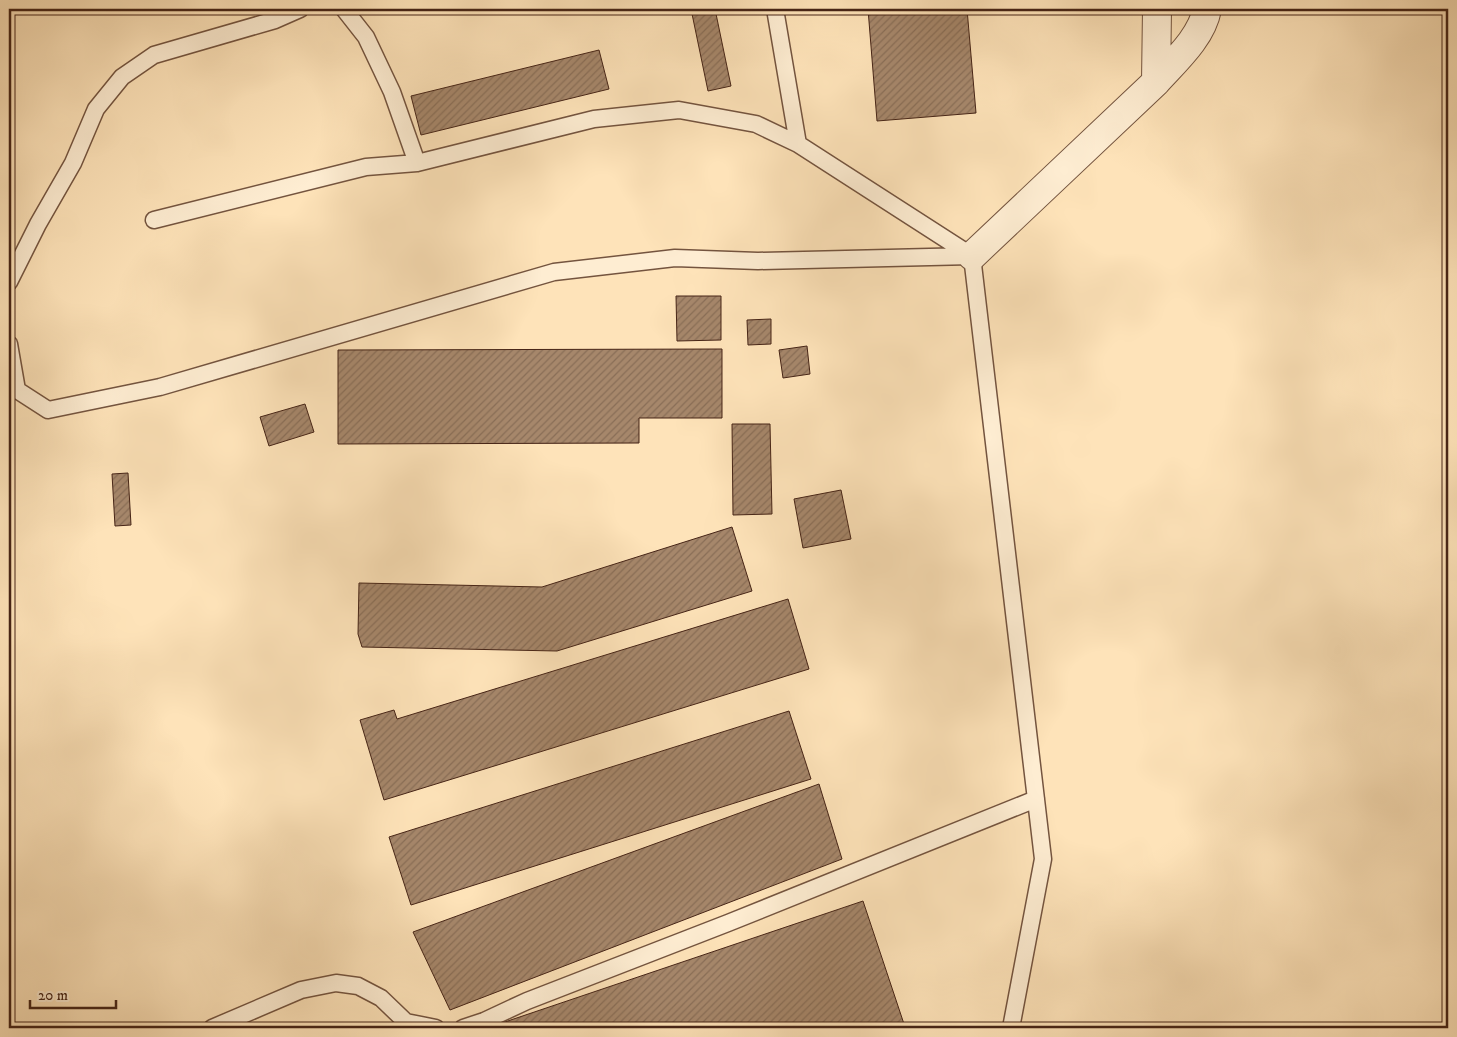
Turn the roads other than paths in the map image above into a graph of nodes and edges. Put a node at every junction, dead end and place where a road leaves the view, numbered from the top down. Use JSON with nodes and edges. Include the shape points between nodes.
{"nodes":[{"id":1,"x":300,"y":9,"type":"edge"},
{"id":2,"x":344,"y":9,"type":"edge"},
{"id":3,"x":776,"y":9,"type":"edge"},
{"id":4,"x":1157,"y":9,"type":"edge"},
{"id":5,"x":1207,"y":9,"type":"edge"},
{"id":6,"x":1156,"y":82,"type":"junction"},
{"id":7,"x":798,"y":144,"type":"junction"},
{"id":8,"x":416,"y":162,"type":"junction"},
{"id":9,"x":154,"y":220,"type":"dead end"},
{"id":10,"x":972,"y":256,"type":"junction"},
{"id":11,"x":9,"y":282,"type":"edge"},
{"id":12,"x":9,"y":344,"type":"edge"},
{"id":13,"x":1036,"y":799,"type":"junction"},
{"id":14,"x":212,"y":1028,"type":"edge"},
{"id":15,"x":436,"y":1028,"type":"edge"},
{"id":16,"x":463,"y":1028,"type":"edge"},
{"id":17,"x":1011,"y":1028,"type":"edge"}],
"edges":[{"from":1,"to":11,"type":"lane","via":[[276,20],[154,55],[122,77],[96,109],[73,163]]},
{"from":2,"to":8,"type":"lane","via":[[366,37],[392,92]]},
{"from":3,"to":7,"type":"lane"},
{"from":4,"to":6,"type":"street"},
{"from":5,"to":6,"type":"street","via":[[1205,20],[1184,51]]},
{"from":6,"to":10,"type":"street"},
{"from":7,"to":8,"type":"lane","via":[[756,124],[679,110],[594,119]]},
{"from":7,"to":10,"type":"lane"},
{"from":8,"to":9,"type":"lane","via":[[366,167]]},
{"from":10,"to":12,"type":"lane","via":[[758,261],[675,258],[554,272],[160,387],[48,410],[17,390]]},
{"from":10,"to":13,"type":"lane"},
{"from":13,"to":16,"type":"lane"},
{"from":13,"to":17,"type":"lane","via":[[1043,858]]},
{"from":14,"to":15,"type":"lane","via":[[301,990],[336,983],[358,986],[381,998],[406,1022]]}]}
